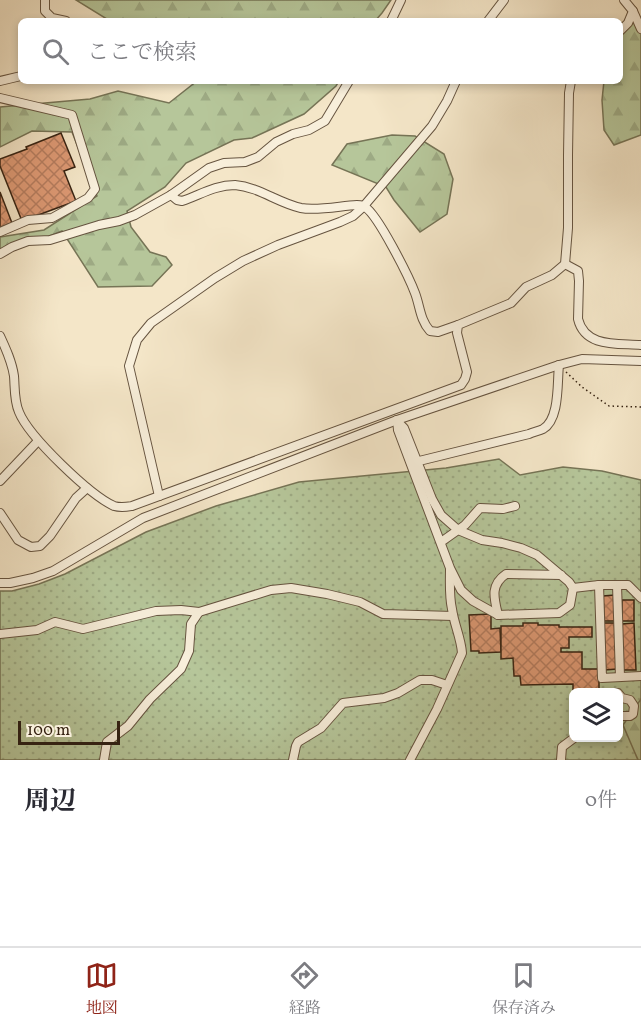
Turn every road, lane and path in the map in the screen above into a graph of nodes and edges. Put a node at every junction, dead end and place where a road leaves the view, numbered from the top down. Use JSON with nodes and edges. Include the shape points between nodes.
{"nodes":[{"id":1,"x":45,"y":0,"type":"edge"},
{"id":2,"x":401,"y":0,"type":"edge"},
{"id":3,"x":504,"y":0,"type":"edge"},
{"id":4,"x":624,"y":0,"type":"edge"},
{"id":5,"x":633,"y":11,"type":"junction"},
{"id":6,"x":52,"y":18,"type":"edge"},
{"id":7,"x":392,"y":18,"type":"edge"},
{"id":8,"x":490,"y":18,"type":"edge"},
{"id":9,"x":623,"y":29,"type":"edge"},
{"id":10,"x":641,"y":29,"type":"edge"},
{"id":11,"x":18,"y":77,"type":"edge"},
{"id":12,"x":0,"y":81,"type":"edge"},
{"id":13,"x":347,"y":84,"type":"edge"},
{"id":14,"x":455,"y":84,"type":"edge"},
{"id":15,"x":570,"y":84,"type":"edge"},
{"id":16,"x":0,"y":98,"type":"edge"},
{"id":17,"x":171,"y":195,"type":"junction"},
{"id":18,"x":364,"y":206,"type":"junction"},
{"id":19,"x":0,"y":232,"type":"edge"},
{"id":20,"x":0,"y":254,"type":"edge"},
{"id":21,"x":565,"y":264,"type":"junction"},
{"id":22,"x":458,"y":325,"type":"junction"},
{"id":23,"x":0,"y":336,"type":"edge"},
{"id":24,"x":641,"y":345,"type":"edge"},
{"id":25,"x":641,"y":361,"type":"edge"},
{"id":26,"x":559,"y":365,"type":"junction"},
{"id":27,"x":641,"y":407,"type":"edge"},
{"id":28,"x":397,"y":420,"type":"junction"},
{"id":29,"x":38,"y":441,"type":"junction"},
{"id":30,"x":414,"y":462,"type":"junction"},
{"id":31,"x":0,"y":481,"type":"edge"},
{"id":32,"x":87,"y":488,"type":"junction"},
{"id":33,"x":159,"y":496,"type":"junction"},
{"id":34,"x":515,"y":506,"type":"dead end"},
{"id":35,"x":0,"y":513,"type":"edge"},
{"id":36,"x":458,"y":530,"type":"junction"},
{"id":37,"x":441,"y":542,"type":"junction"},
{"id":38,"x":450,"y":568,"type":"junction"},
{"id":39,"x":561,"y":575,"type":"junction"},
{"id":40,"x":0,"y":583,"type":"edge"},
{"id":41,"x":599,"y":585,"type":"junction"},
{"id":42,"x":617,"y":585,"type":"junction"},
{"id":43,"x":573,"y":588,"type":"junction"},
{"id":44,"x":641,"y":598,"type":"edge"},
{"id":45,"x":199,"y":612,"type":"junction"},
{"id":46,"x":453,"y":615,"type":"junction"},
{"id":47,"x":498,"y":615,"type":"junction"},
{"id":48,"x":0,"y":634,"type":"edge"},
{"id":49,"x":641,"y":676,"type":"edge"},
{"id":50,"x":618,"y":677,"type":"junction"},
{"id":51,"x":447,"y":685,"type":"junction"},
{"id":52,"x":617,"y":688,"type":"edge"},
{"id":53,"x":623,"y":698,"type":"edge"},
{"id":54,"x":623,"y":716,"type":"edge"},
{"id":55,"x":569,"y":742,"type":"edge"},
{"id":56,"x":104,"y":760,"type":"edge"},
{"id":57,"x":292,"y":760,"type":"edge"},
{"id":58,"x":410,"y":760,"type":"edge"},
{"id":59,"x":561,"y":760,"type":"edge"}],
"edges":[{"from":1,"to":6,"type":"street","via":[[45,11]]},
{"from":2,"to":7,"type":"street"},
{"from":3,"to":8,"type":"street"},
{"from":4,"to":5,"type":"street"},
{"from":5,"to":9,"type":"street"},
{"from":5,"to":10,"type":"street"},
{"from":11,"to":12,"type":"street"},
{"from":13,"to":17,"type":"street","via":[[325,121],[276,142],[258,157],[209,168]]},
{"from":14,"to":18,"type":"street","via":[[432,126]]},
{"from":15,"to":21,"type":"street"},
{"from":16,"to":19,"type":"street","via":[[72,115],[95,189],[88,198],[52,218],[28,220]]},
{"from":17,"to":18,"type":"street","via":[[182,201],[214,188],[235,185],[256,189],[301,208]]},
{"from":17,"to":20,"type":"street","via":[[119,221],[50,240],[28,241]]},
{"from":18,"to":22,"type":"street","via":[[388,239],[430,331]]},
{"from":18,"to":33,"type":"street","via":[[346,219],[243,261],[151,323],[137,340],[129,366]]},
{"from":21,"to":22,"type":"street","via":[[526,287],[511,303]]},
{"from":21,"to":24,"type":"street","via":[[578,271],[578,319],[587,336],[597,341]]},
{"from":22,"to":33,"type":"street","via":[[467,372],[461,385]]},
{"from":23,"to":29,"type":"street","via":[[13,373],[18,411]]},
{"from":25,"to":26,"type":"street","via":[[582,359]]},
{"from":26,"to":27,"type":"path","via":[[609,406]]},
{"from":26,"to":28,"type":"street"},
{"from":26,"to":30,"type":"street","via":[[556,409],[543,429]]},
{"from":28,"to":30,"type":"street"},
{"from":28,"to":40,"type":"street","via":[[143,519],[53,571],[33,579]]},
{"from":29,"to":31,"type":"street"},
{"from":29,"to":32,"type":"street"},
{"from":30,"to":36,"type":"street","via":[[441,515]]},
{"from":30,"to":37,"type":"street"},
{"from":32,"to":33,"type":"street","via":[[123,508]]},
{"from":32,"to":35,"type":"street","via":[[40,546],[31,547],[18,540]]},
{"from":34,"to":36,"type":"street","via":[[480,508]]},
{"from":36,"to":37,"type":"street"},
{"from":36,"to":39,"type":"street","via":[[482,540],[522,548]]},
{"from":37,"to":38,"type":"street"},
{"from":38,"to":46,"type":"street"},
{"from":38,"to":47,"type":"street","via":[[461,590]]},
{"from":39,"to":43,"type":"street"},
{"from":39,"to":47,"type":"street","via":[[506,574],[496,584]]},
{"from":41,"to":42,"type":"street"},
{"from":41,"to":43,"type":"street"},
{"from":41,"to":50,"type":"street","via":[[602,678]]},
{"from":42,"to":44,"type":"street","via":[[628,585]]},
{"from":42,"to":50,"type":"street"},
{"from":43,"to":47,"type":"street","via":[[570,605],[559,613]]},
{"from":45,"to":46,"type":"street","via":[[271,590],[291,588],[360,602],[383,614]]},
{"from":45,"to":48,"type":"street","via":[[156,611],[83,629],[55,622],[37,630]]},
{"from":45,"to":56,"type":"street","via":[[191,624],[189,651],[181,669],[128,726],[107,742]]},
{"from":46,"to":51,"type":"street","via":[[462,653]]},
{"from":49,"to":50,"type":"street"},
{"from":50,"to":52,"type":"street"},
{"from":51,"to":57,"type":"street","via":[[420,680],[384,698],[343,703],[321,728],[298,742]]},
{"from":51,"to":58,"type":"street"},
{"from":53,"to":54,"type":"street","via":[[634,706],[633,714]]},
{"from":55,"to":59,"type":"street","via":[[562,747]]}]}
